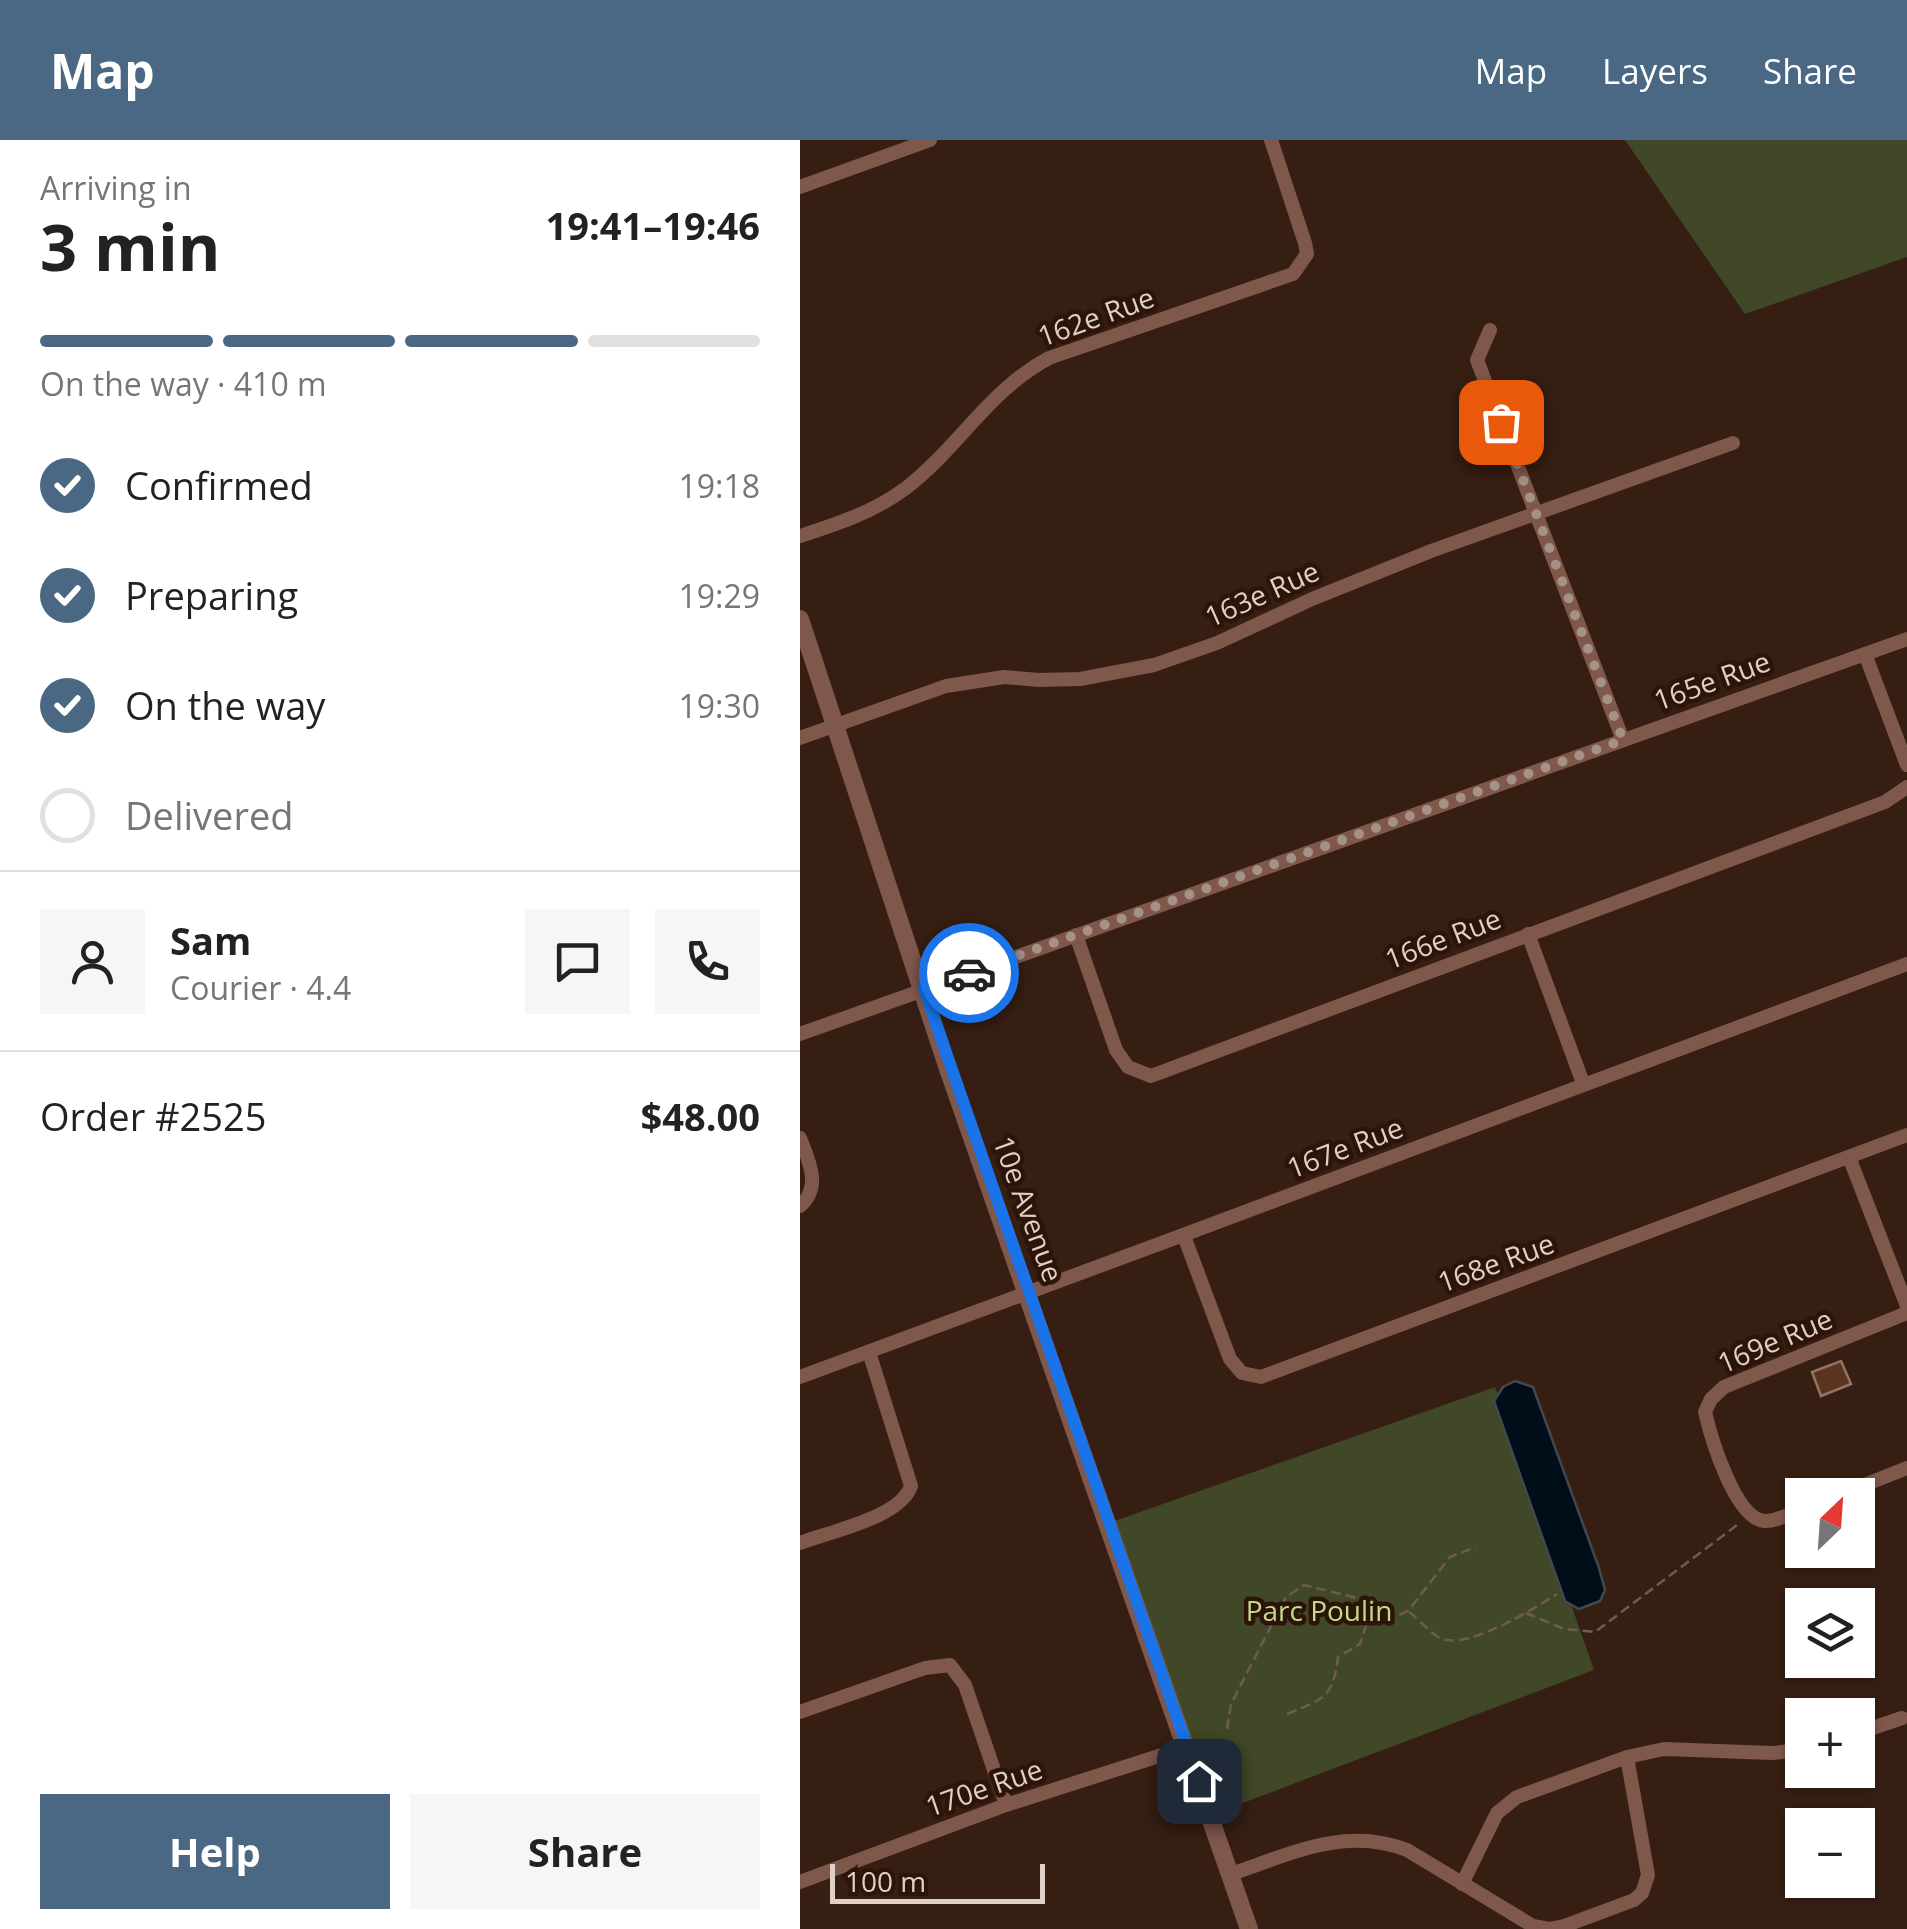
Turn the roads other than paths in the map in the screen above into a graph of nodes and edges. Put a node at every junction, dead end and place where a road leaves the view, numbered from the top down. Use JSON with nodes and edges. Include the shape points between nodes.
{"nodes":[{"id":1,"x":930,"y":140,"type":"edge"},
{"id":2,"x":1271,"y":140,"type":"edge"},
{"id":3,"x":800,"y":188,"type":"edge"},
{"id":4,"x":1490,"y":330,"type":"dead end"},
{"id":5,"x":1732,"y":443,"type":"dead end"},
{"id":6,"x":1538,"y":515,"type":"junction"},
{"id":7,"x":800,"y":536,"type":"edge"},
{"id":8,"x":800,"y":619,"type":"edge"},
{"id":9,"x":1907,"y":638,"type":"edge"},
{"id":10,"x":1865,"y":654,"type":"junction"},
{"id":11,"x":836,"y":726,"type":"junction"},
{"id":12,"x":800,"y":738,"type":"edge"},
{"id":13,"x":1623,"y":740,"type":"junction"},
{"id":14,"x":1907,"y":765,"type":"edge"},
{"id":15,"x":1907,"y":787,"type":"edge"},
{"id":16,"x":1528,"y":934,"type":"junction"},
{"id":17,"x":1076,"y":935,"type":"junction"},
{"id":18,"x":1907,"y":964,"type":"edge"},
{"id":19,"x":924,"y":989,"type":"junction"},
{"id":20,"x":800,"y":1034,"type":"edge"},
{"id":21,"x":1583,"y":1083,"type":"junction"},
{"id":22,"x":1907,"y":1135,"type":"edge"},
{"id":23,"x":800,"y":1138,"type":"edge"},
{"id":24,"x":1849,"y":1158,"type":"junction"},
{"id":25,"x":800,"y":1206,"type":"edge"},
{"id":26,"x":1184,"y":1236,"type":"junction"},
{"id":27,"x":1029,"y":1293,"type":"junction"},
{"id":28,"x":1907,"y":1310,"type":"edge"},
{"id":29,"x":869,"y":1352,"type":"junction"},
{"id":30,"x":800,"y":1376,"type":"edge"},
{"id":31,"x":1907,"y":1468,"type":"edge"},
{"id":32,"x":1875,"y":1481,"type":"edge"},
{"id":33,"x":1785,"y":1514,"type":"edge"},
{"id":34,"x":800,"y":1543,"type":"edge"},
{"id":35,"x":800,"y":1712,"type":"edge"},
{"id":36,"x":1902,"y":1718,"type":"dead end"},
{"id":37,"x":1875,"y":1727,"type":"edge"},
{"id":38,"x":1187,"y":1747,"type":"junction"},
{"id":39,"x":1785,"y":1752,"type":"edge"},
{"id":40,"x":1627,"y":1758,"type":"junction"},
{"id":41,"x":1006,"y":1805,"type":"junction"},
{"id":42,"x":1231,"y":1874,"type":"junction"},
{"id":43,"x":800,"y":1882,"type":"edge"},
{"id":44,"x":1462,"y":1884,"type":"junction"},
{"id":45,"x":1249,"y":1929,"type":"edge"}],
"edges":[{"from":1,"to":3,"type":"street"},
{"from":2,"to":7,"type":"street","name":"162e Rue","via":[[1306,254],[1293,274],[1038,364],[1009,383],[905,488],[860,516]]},
{"from":4,"to":6,"type":"street","via":[[1477,360]]},
{"from":5,"to":6,"type":"street","name":"163e Rue"},
{"from":6,"to":11,"type":"street","name":"163e Rue","via":[[1431,551],[1154,665],[1080,678],[1004,677],[946,686]]},
{"from":6,"to":13,"type":"street"},
{"from":8,"to":11,"type":"street","name":"10e Avenue"},
{"from":9,"to":10,"type":"street","name":"165e Rue"},
{"from":10,"to":13,"type":"street","name":"165e Rue"},
{"from":10,"to":14,"type":"street"},
{"from":11,"to":12,"type":"street","name":"163e Rue"},
{"from":11,"to":19,"type":"street","name":"10e Avenue"},
{"from":13,"to":17,"type":"street","name":"165e Rue"},
{"from":15,"to":16,"type":"street","name":"166e Rue","via":[[1885,802]]},
{"from":16,"to":17,"type":"street","name":"166e Rue","via":[[1151,1076],[1128,1067],[1116,1050]]},
{"from":16,"to":21,"type":"street"},
{"from":17,"to":19,"type":"street","name":"165e Rue"},
{"from":18,"to":21,"type":"street","name":"167e Rue"},
{"from":19,"to":20,"type":"street","name":"165e Rue"},
{"from":19,"to":27,"type":"street","name":"10e Avenue"},
{"from":21,"to":26,"type":"street","name":"167e Rue"},
{"from":22,"to":24,"type":"street","name":"168e Rue"},
{"from":23,"to":25,"type":"street","via":[[812,1179]]},
{"from":24,"to":26,"type":"street","name":"168e Rue","via":[[1261,1377],[1242,1373],[1230,1359]]},
{"from":24,"to":28,"type":"street","name":"169e Rue"},
{"from":26,"to":27,"type":"street","name":"167e Rue"},
{"from":27,"to":29,"type":"street","name":"167e Rue"},
{"from":27,"to":38,"type":"street","name":"10e Avenue"},
{"from":28,"to":33,"type":"street","name":"169e Rue","via":[[1724,1387],[1711,1399],[1704,1412],[1738,1502],[1764,1521]]},
{"from":29,"to":30,"type":"street","name":"167e Rue"},
{"from":29,"to":34,"type":"street","via":[[911,1486],[891,1510]]},
{"from":31,"to":32,"type":"street"},
{"from":35,"to":41,"type":"street","via":[[925,1668],[950,1666],[965,1685]]},
{"from":36,"to":37,"type":"street"},
{"from":38,"to":41,"type":"street","name":"170e Rue"},
{"from":38,"to":42,"type":"street","name":"10e Avenue"},
{"from":39,"to":40,"type":"street","via":[[1688,1748]]},
{"from":40,"to":44,"type":"street","via":[[1505,1804]]},
{"from":40,"to":44,"type":"street","via":[[1648,1875],[1634,1900],[1549,1929]]},
{"from":41,"to":43,"type":"street","name":"170e Rue"},
{"from":42,"to":44,"type":"street","via":[[1336,1840],[1362,1840],[1406,1850]]},
{"from":42,"to":45,"type":"street","name":"10e Avenue"}]}
